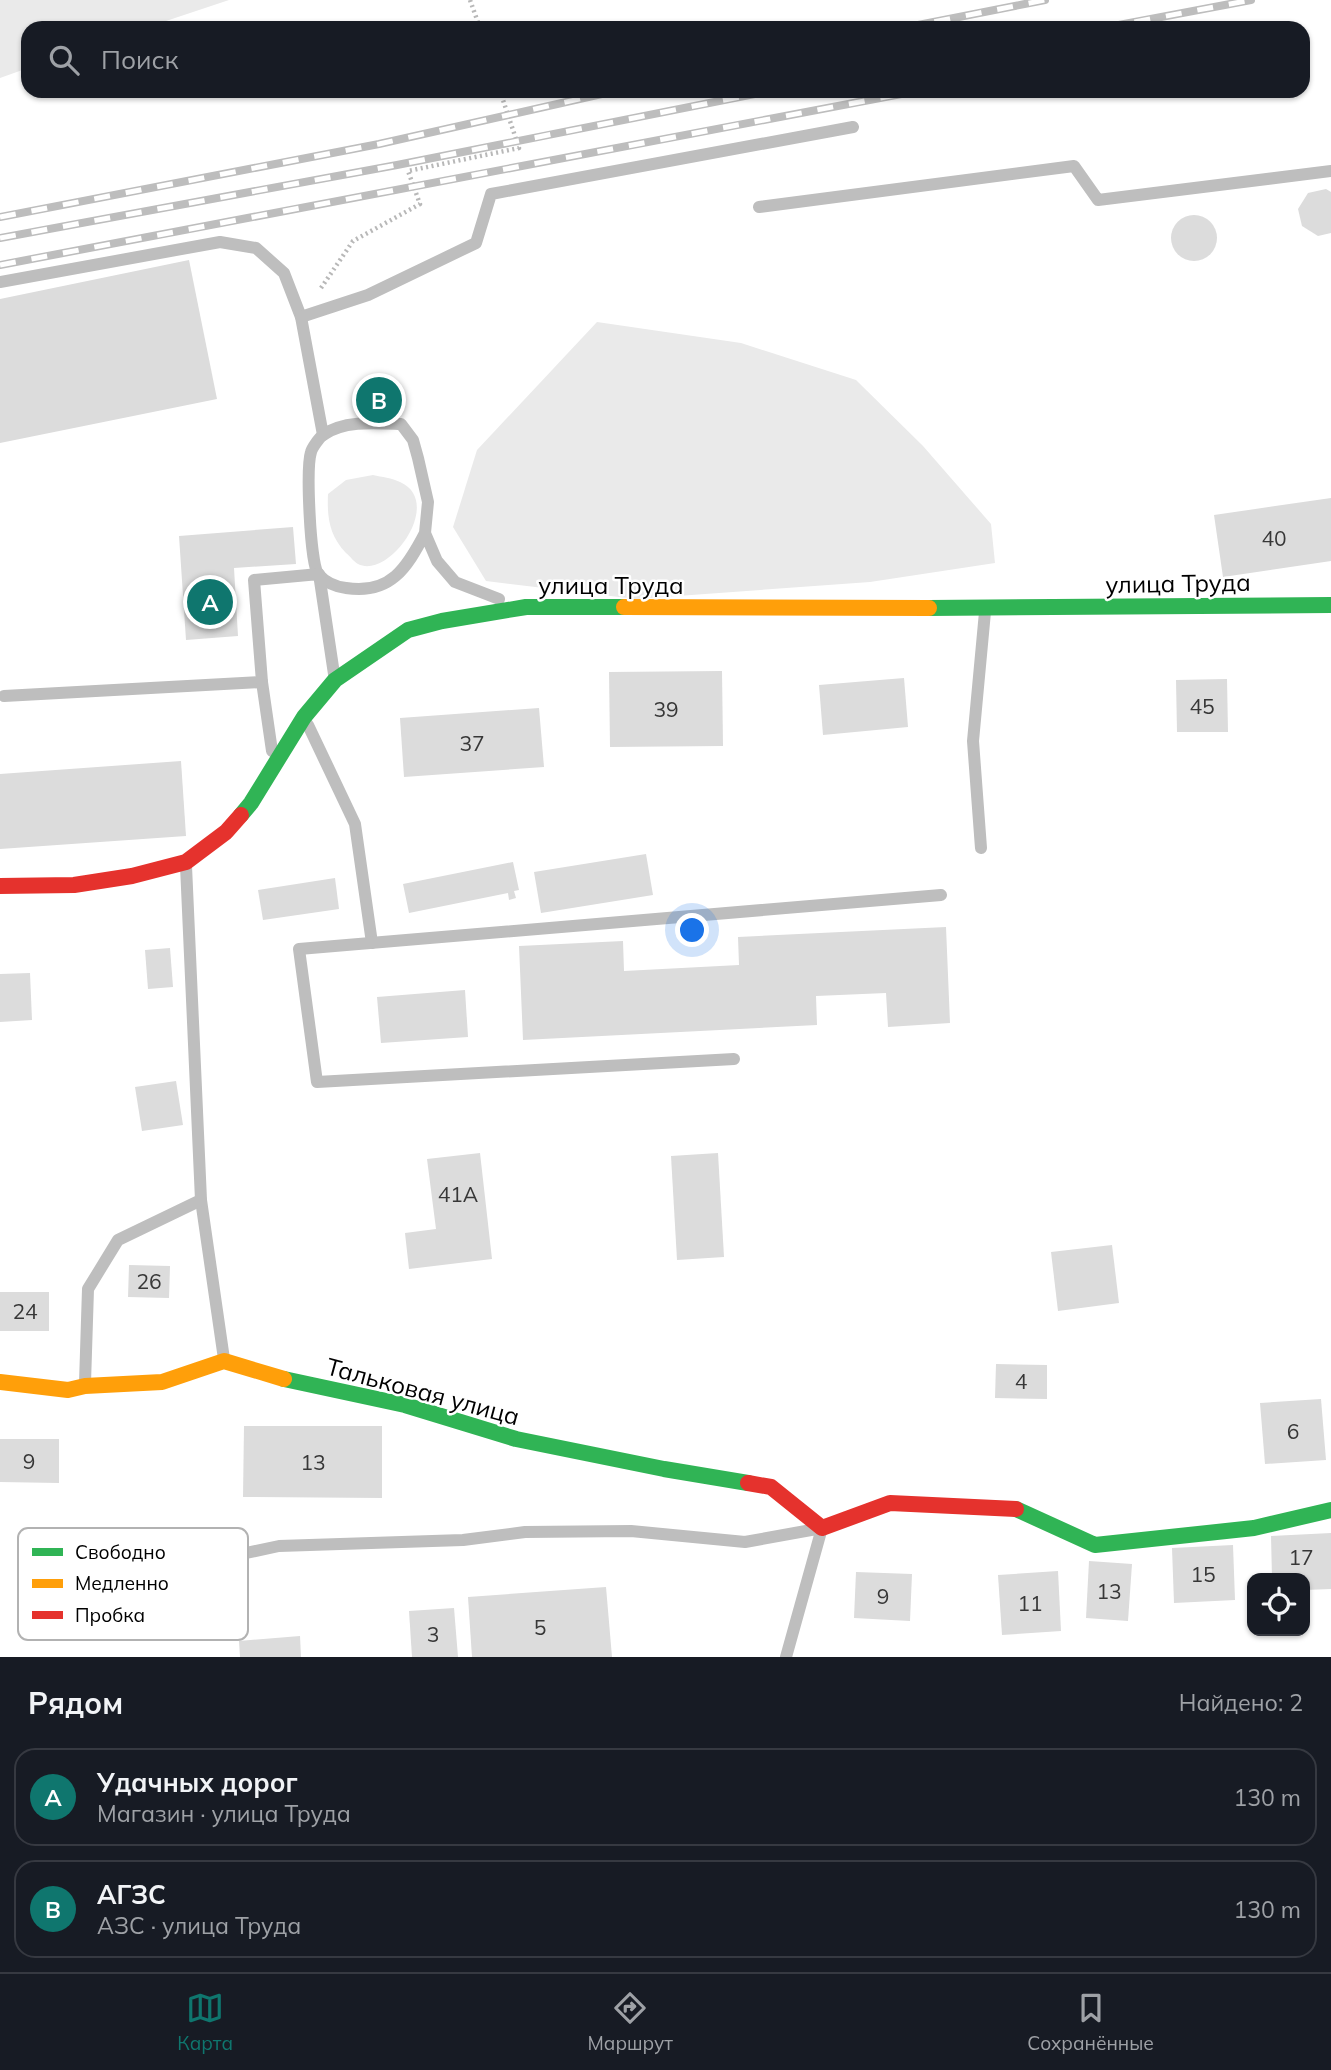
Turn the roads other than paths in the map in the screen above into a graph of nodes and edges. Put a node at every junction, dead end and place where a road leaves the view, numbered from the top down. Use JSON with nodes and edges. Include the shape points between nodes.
{"nodes":[{"id":1,"x":853,"y":127,"type":"dead end"},
{"id":2,"x":1331,"y":171,"type":"edge"},
{"id":3,"x":759,"y":207,"type":"dead end"},
{"id":4,"x":0,"y":282,"type":"edge"},
{"id":5,"x":301,"y":317,"type":"junction"},
{"id":6,"x":323,"y":435,"type":"junction"},
{"id":7,"x":425,"y":533,"type":"junction"},
{"id":8,"x":319,"y":574,"type":"junction"},
{"id":9,"x":1331,"y":605,"type":"edge"},
{"id":10,"x":526,"y":607,"type":"junction"},
{"id":11,"x":985,"y":608,"type":"junction"},
{"id":12,"x":335,"y":680,"type":"junction"},
{"id":13,"x":262,"y":682,"type":"junction"},
{"id":14,"x":4,"y":696,"type":"dead end"},
{"id":15,"x":304,"y":717,"type":"junction"},
{"id":16,"x":274,"y":765,"type":"junction"},
{"id":17,"x":981,"y":848,"type":"dead end"},
{"id":18,"x":186,"y":862,"type":"junction"},
{"id":19,"x":0,"y":887,"type":"edge"},
{"id":20,"x":941,"y":895,"type":"dead end"},
{"id":21,"x":372,"y":943,"type":"junction"},
{"id":22,"x":734,"y":1059,"type":"dead end"},
{"id":23,"x":201,"y":1200,"type":"junction"},
{"id":24,"x":224,"y":1361,"type":"junction"},
{"id":25,"x":0,"y":1382,"type":"edge"},
{"id":26,"x":85,"y":1386,"type":"junction"},
{"id":27,"x":1331,"y":1510,"type":"edge"},
{"id":28,"x":822,"y":1528,"type":"junction"},
{"id":29,"x":248,"y":1553,"type":"edge"},
{"id":30,"x":786,"y":1657,"type":"edge"}],
"edges":[{"from":1,"to":5,"type":"lane","via":[[491,194],[476,243],[368,295]]},
{"from":2,"to":3,"type":"lane","via":[[1098,200],[1074,166]]},
{"from":4,"to":5,"type":"lane","via":[[220,242],[256,248],[284,273]]},
{"from":5,"to":6,"type":"lane"},
{"from":6,"to":7,"type":"lane","via":[[360,423],[401,424],[413,440],[428,502]]},
{"from":6,"to":8,"type":"lane","via":[[311,451],[308,471],[313,560]]},
{"from":7,"to":8,"type":"lane","via":[[403,570],[373,589],[335,587]]},
{"from":7,"to":10,"type":"lane","via":[[437,561],[455,582]]},
{"from":8,"to":12,"type":"lane"},
{"from":8,"to":13,"type":"lane","via":[[254,580]]},
{"from":9,"to":11,"type":"main road","name":"улица Труда"},
{"from":10,"to":11,"type":"main road","name":"улица Труда"},
{"from":10,"to":12,"type":"main road","name":"улица Труда","via":[[408,630]]},
{"from":11,"to":17,"type":"lane","via":[[973,741]]},
{"from":12,"to":15,"type":"main road","name":"улица Труда"},
{"from":13,"to":14,"type":"lane"},
{"from":13,"to":16,"type":"lane"},
{"from":15,"to":16,"type":"main road","name":"улица Труда"},
{"from":15,"to":21,"type":"lane","via":[[355,824]]},
{"from":16,"to":18,"type":"main road","name":"улица Труда","via":[[226,832]]},
{"from":18,"to":19,"type":"main road","name":"улица Труда","via":[[74,885]]},
{"from":18,"to":23,"type":"lane"},
{"from":20,"to":21,"type":"lane"},
{"from":21,"to":22,"type":"lane","via":[[299,949],[317,1082]]},
{"from":23,"to":24,"type":"lane"},
{"from":23,"to":26,"type":"lane","via":[[118,1240],[88,1289]]},
{"from":24,"to":26,"type":"main road","via":[[162,1382]]},
{"from":24,"to":28,"type":"main road","name":"Тальковая улица","via":[[405,1405],[516,1439],[771,1487]]},
{"from":25,"to":26,"type":"main road","via":[[68,1390]]},
{"from":27,"to":28,"type":"main road","via":[[1254,1528],[1095,1545],[1012,1507],[890,1503]]},
{"from":28,"to":29,"type":"lane","via":[[745,1542],[631,1531],[525,1532],[463,1540],[279,1546]]},
{"from":28,"to":30,"type":"lane"}]}
